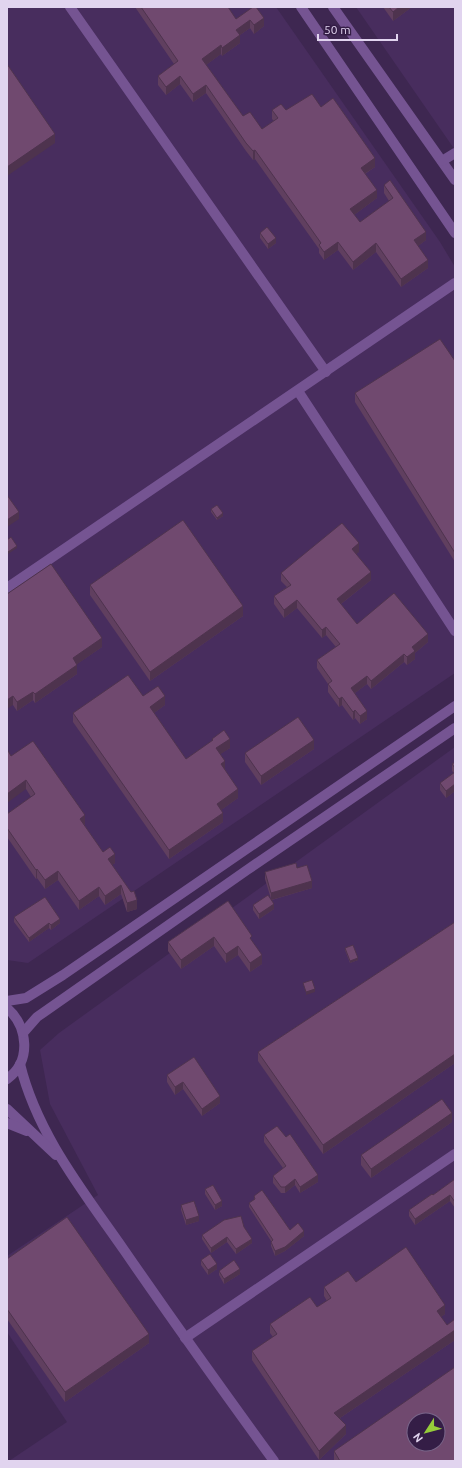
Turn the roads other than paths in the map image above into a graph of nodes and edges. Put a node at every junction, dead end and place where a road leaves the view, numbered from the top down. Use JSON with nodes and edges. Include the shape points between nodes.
{"nodes":[{"id":1,"x":70,"y":7,"type":"edge"},
{"id":2,"x":301,"y":7,"type":"edge"},
{"id":3,"x":333,"y":7,"type":"edge"},
{"id":4,"x":455,"y":153,"type":"edge"},
{"id":5,"x":442,"y":161,"type":"junction"},
{"id":6,"x":455,"y":180,"type":"edge"},
{"id":7,"x":455,"y":233,"type":"edge"},
{"id":8,"x":455,"y":283,"type":"edge"},
{"id":9,"x":326,"y":372,"type":"junction"},
{"id":10,"x":298,"y":391,"type":"junction"},
{"id":11,"x":7,"y":588,"type":"edge"},
{"id":12,"x":455,"y":631,"type":"edge"},
{"id":13,"x":455,"y":706,"type":"edge"},
{"id":14,"x":455,"y":728,"type":"edge"},
{"id":15,"x":7,"y":1001,"type":"edge"},
{"id":16,"x":7,"y":1008,"type":"edge"},
{"id":17,"x":23,"y":1033,"type":"junction"},
{"id":18,"x":20,"y":1064,"type":"junction"},
{"id":19,"x":7,"y":1078,"type":"edge"},
{"id":20,"x":7,"y":1109,"type":"edge"},
{"id":21,"x":7,"y":1122,"type":"edge"},
{"id":22,"x":34,"y":1134,"type":"junction"},
{"id":23,"x":455,"y":1154,"type":"edge"},
{"id":24,"x":60,"y":1159,"type":"junction"},
{"id":25,"x":185,"y":1338,"type":"junction"},
{"id":26,"x":274,"y":1461,"type":"edge"}],
"edges":[{"from":1,"to":9,"type":"street"},
{"from":2,"to":7,"type":"street"},
{"from":3,"to":5,"type":"street"},
{"from":4,"to":5,"type":"street"},
{"from":5,"to":6,"type":"street"},
{"from":8,"to":9,"type":"street"},
{"from":9,"to":10,"type":"street"},
{"from":10,"to":11,"type":"street"},
{"from":10,"to":12,"type":"street"},
{"from":13,"to":15,"type":"street","via":[[63,975],[26,998]]},
{"from":14,"to":17,"type":"street","via":[[37,1017]]},
{"from":16,"to":17,"type":"street","via":[[18,1019]]},
{"from":17,"to":18,"type":"street","via":[[24,1048]]},
{"from":18,"to":19,"type":"street"},
{"from":18,"to":24,"type":"street","via":[[25,1086]]},
{"from":20,"to":22,"type":"street"},
{"from":21,"to":22,"type":"street"},
{"from":22,"to":24,"type":"street"},
{"from":23,"to":25,"type":"street"},
{"from":24,"to":25,"type":"street"},
{"from":25,"to":26,"type":"street"}]}
